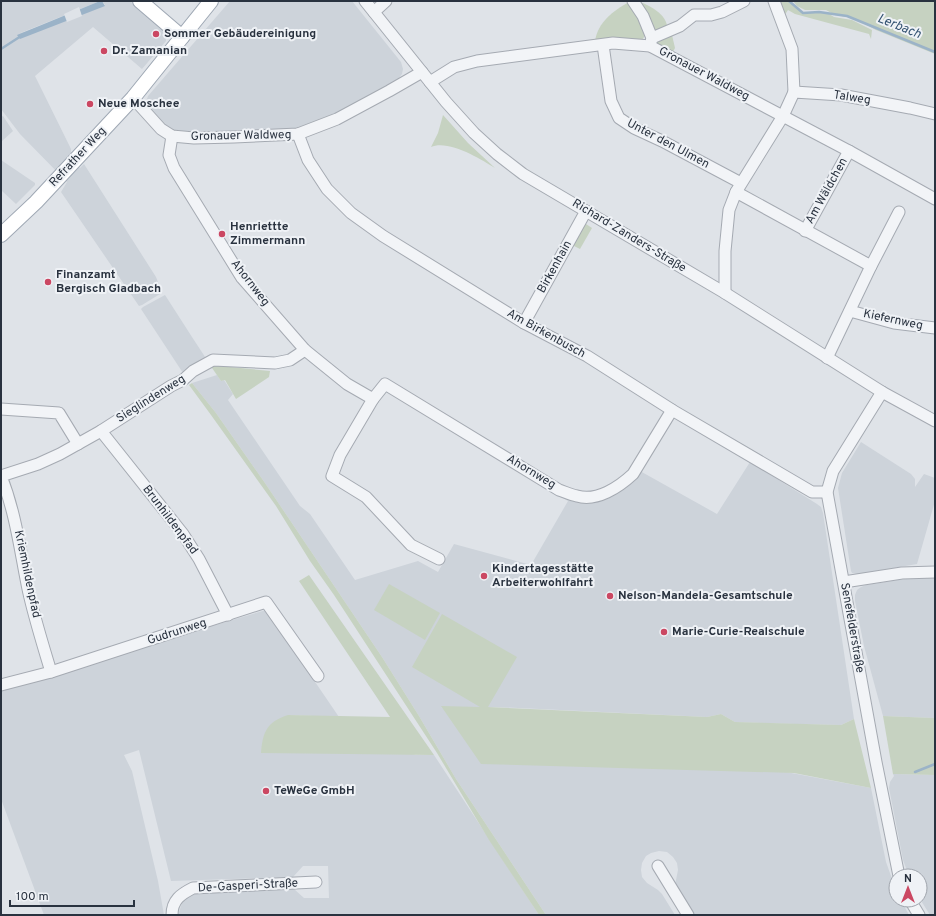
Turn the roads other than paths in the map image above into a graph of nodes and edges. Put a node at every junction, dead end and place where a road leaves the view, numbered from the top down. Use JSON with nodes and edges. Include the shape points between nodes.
{"nodes":[{"id":1,"x":140,"y":1,"type":"edge"},
{"id":2,"x":211,"y":1,"type":"edge"},
{"id":3,"x":366,"y":1,"type":"edge"},
{"id":4,"x":386,"y":1,"type":"edge"},
{"id":5,"x":633,"y":1,"type":"edge"},
{"id":6,"x":744,"y":1,"type":"edge"},
{"id":7,"x":774,"y":1,"type":"edge"},
{"id":8,"x":374,"y":12,"type":"junction"},
{"id":9,"x":182,"y":37,"type":"junction"},
{"id":10,"x":651,"y":42,"type":"junction"},
{"id":11,"x":603,"y":45,"type":"junction"},
{"id":12,"x":422,"y":72,"type":"junction"},
{"id":13,"x":430,"y":82,"type":"junction"},
{"id":14,"x":794,"y":92,"type":"junction"},
{"id":15,"x":134,"y":98,"type":"junction"},
{"id":16,"x":935,"y":114,"type":"edge"},
{"id":17,"x":783,"y":116,"type":"junction"},
{"id":18,"x":298,"y":134,"type":"junction"},
{"id":19,"x":172,"y":136,"type":"junction"},
{"id":20,"x":849,"y":151,"type":"junction"},
{"id":21,"x":738,"y":187,"type":"junction"},
{"id":22,"x":935,"y":199,"type":"edge"},
{"id":23,"x":586,"y":211,"type":"junction"},
{"id":24,"x":899,"y":212,"type":"dead end"},
{"id":25,"x":805,"y":231,"type":"junction"},
{"id":26,"x":1,"y":235,"type":"edge"},
{"id":27,"x":871,"y":266,"type":"junction"},
{"id":28,"x":725,"y":293,"type":"junction"},
{"id":29,"x":850,"y":311,"type":"junction"},
{"id":30,"x":524,"y":323,"type":"junction"},
{"id":31,"x":935,"y":328,"type":"edge"},
{"id":32,"x":305,"y":350,"type":"junction"},
{"id":33,"x":827,"y":358,"type":"junction"},
{"id":34,"x":882,"y":392,"type":"junction"},
{"id":35,"x":373,"y":399,"type":"junction"},
{"id":36,"x":1,"y":409,"type":"edge"},
{"id":37,"x":672,"y":410,"type":"junction"},
{"id":38,"x":935,"y":421,"type":"edge"},
{"id":39,"x":101,"y":431,"type":"junction"},
{"id":40,"x":78,"y":444,"type":"junction"},
{"id":41,"x":1,"y":476,"type":"edge"},
{"id":42,"x":827,"y":492,"type":"junction"},
{"id":43,"x":439,"y":559,"type":"dead end"},
{"id":44,"x":935,"y":572,"type":"edge"},
{"id":45,"x":844,"y":582,"type":"junction"},
{"id":46,"x":228,"y":615,"type":"junction"},
{"id":47,"x":51,"y":672,"type":"junction"},
{"id":48,"x":318,"y":676,"type":"dead end"},
{"id":49,"x":1,"y":685,"type":"edge"},
{"id":50,"x":658,"y":866,"type":"dead end"},
{"id":51,"x":897,"y":868,"type":"edge"},
{"id":52,"x":316,"y":882,"type":"dead end"},
{"id":53,"x":172,"y":915,"type":"edge"},
{"id":54,"x":688,"y":915,"type":"edge"}],
"edges":[{"from":1,"to":9,"type":"main road"},
{"from":2,"to":9,"type":"main road","name":"Refrather Weg"},
{"from":3,"to":8,"type":"street","name":"Richard-Zanders-Straße"},
{"from":4,"to":8,"type":"street"},
{"from":5,"to":10,"type":"street","via":[[642,16]]},
{"from":6,"to":10,"type":"street","via":[[722,12],[694,16]]},
{"from":7,"to":14,"type":"street","via":[[792,50]]},
{"from":8,"to":12,"type":"street","name":"Richard-Zanders-Straße"},
{"from":9,"to":15,"type":"main road","name":"Refrather Weg"},
{"from":10,"to":11,"type":"street","name":"Gronauer Waldweg"},
{"from":10,"to":17,"type":"street","name":"Gronauer Waldweg"},
{"from":11,"to":13,"type":"street","name":"Gronauer Waldweg","via":[[477,61],[454,67]]},
{"from":11,"to":21,"type":"street","name":"Unter den Ulmen","via":[[611,101],[619,118]]},
{"from":12,"to":13,"type":"street","name":"Richard-Zanders-Straße"},
{"from":12,"to":18,"type":"street","name":"Gronauer Waldweg","via":[[336,119]]},
{"from":13,"to":23,"type":"street","name":"Richard-Zanders-Straße","via":[[474,133],[497,154],[523,174]]},
{"from":14,"to":16,"type":"street","name":"Talweg","via":[[841,95]]},
{"from":14,"to":17,"type":"street"},
{"from":15,"to":19,"type":"street","via":[[161,129]]},
{"from":15,"to":26,"type":"main road","name":"Refrather Weg","via":[[36,202]]},
{"from":17,"to":20,"type":"street","name":"Gronauer Waldweg"},
{"from":17,"to":21,"type":"street"},
{"from":18,"to":19,"type":"street","name":"Gronauer Waldweg","via":[[221,138]]},
{"from":18,"to":30,"type":"street","name":"Am Birkenbusch","via":[[308,160],[327,188],[351,213],[383,236]]},
{"from":19,"to":32,"type":"street","name":"Ahornweg","via":[[169,155],[174,168],[242,278]]},
{"from":20,"to":22,"type":"street","name":"Gronauer Waldweg"},
{"from":20,"to":25,"type":"street","name":"Am Wäldchen"},
{"from":21,"to":25,"type":"street","name":"Am Wäldchen"},
{"from":21,"to":28,"type":"street","via":[[729,210],[726,231]]},
{"from":23,"to":28,"type":"street","name":"Richard-Zanders-Straße"},
{"from":23,"to":30,"type":"street","name":"Birkenhain"},
{"from":24,"to":27,"type":"street"},
{"from":25,"to":27,"type":"street","name":"Am Wäldchen"},
{"from":27,"to":29,"type":"street","name":"Kiefernweg"},
{"from":28,"to":33,"type":"street","name":"Richard-Zanders-Straße"},
{"from":29,"to":31,"type":"street","name":"Kiefernweg","via":[[894,323]]},
{"from":29,"to":33,"type":"street","name":"Kiefernweg"},
{"from":30,"to":37,"type":"street","name":"Am Birkenbusch","via":[[587,356]]},
{"from":32,"to":35,"type":"street","name":"Ahornweg","via":[[347,384]]},
{"from":32,"to":39,"type":"street","name":"Sieglindenweg","via":[[290,360],[275,362],[213,360]]},
{"from":33,"to":34,"type":"street","name":"Richard-Zanders-Straße"},
{"from":34,"to":38,"type":"street","name":"Richard-Zanders-Straße"},
{"from":34,"to":42,"type":"street","name":"Senefelderstraße","via":[[833,471]]},
{"from":35,"to":37,"type":"street","name":"Ahornweg","via":[[385,384],[559,490],[578,497],[605,493],[616,488],[633,474]]},
{"from":35,"to":43,"type":"street","name":"Ahornweg","via":[[340,455],[332,476],[366,497],[411,545]]},
{"from":36,"to":40,"type":"street","via":[[59,413]]},
{"from":37,"to":42,"type":"street","name":"Am Birkenbusch","via":[[812,492]]},
{"from":39,"to":40,"type":"street","name":"Sieglindenweg"},
{"from":39,"to":46,"type":"street","name":"Brunhildenpfad","via":[[183,534],[200,559]]},
{"from":40,"to":41,"type":"street","name":"Sieglindenweg","via":[[38,464]]},
{"from":41,"to":47,"type":"street","name":"Kriemhildenpfad","via":[[9,495],[28,590]]},
{"from":42,"to":45,"type":"street","name":"Senefelderstraße"},
{"from":44,"to":45,"type":"street","via":[[902,573]]},
{"from":45,"to":51,"type":"street","name":"Senefelderstraße"},
{"from":46,"to":47,"type":"street","name":"Gudrunweg"},
{"from":46,"to":48,"type":"street","name":"Gudrunweg","via":[[266,602]]},
{"from":47,"to":49,"type":"street","name":"Gudrunweg"},
{"from":50,"to":54,"type":"street"},
{"from":52,"to":53,"type":"street","name":"De-Gasperi-Straße","via":[[193,888],[175,900]]}]}
